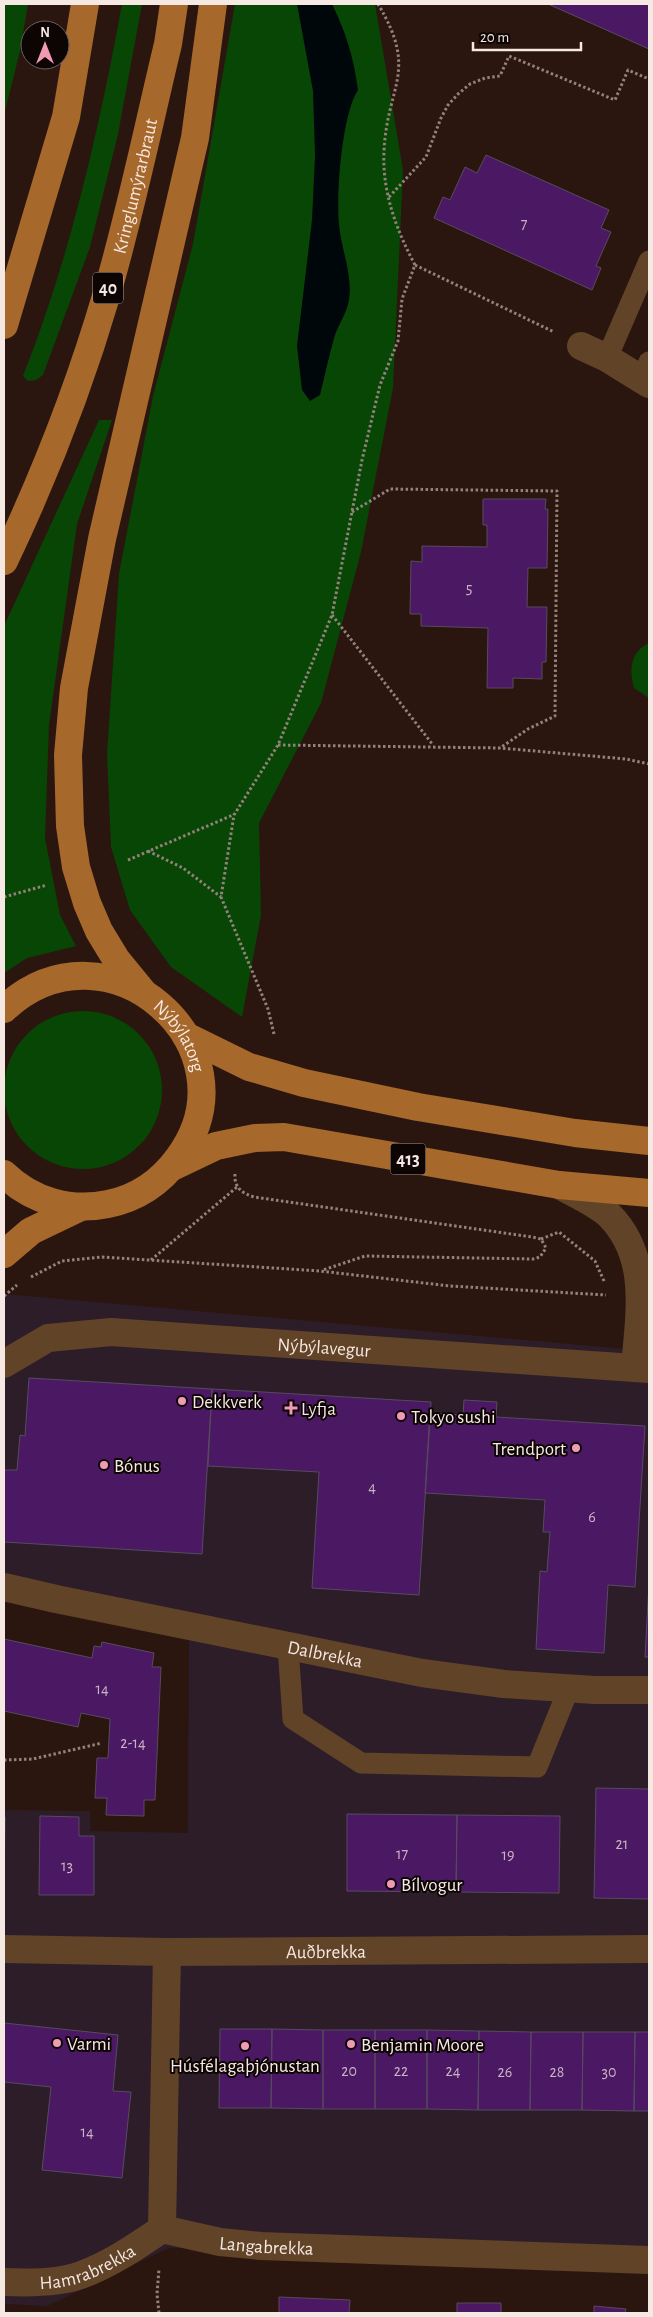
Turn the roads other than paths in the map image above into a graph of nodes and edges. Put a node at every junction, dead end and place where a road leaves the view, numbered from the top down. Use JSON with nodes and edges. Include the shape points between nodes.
{"nodes":[{"id":1,"x":85,"y":4,"type":"edge"},
{"id":2,"x":174,"y":4,"type":"edge"},
{"id":3,"x":213,"y":4,"type":"edge"},
{"id":4,"x":649,"y":261,"type":"edge"},
{"id":5,"x":4,"y":325,"type":"edge"},
{"id":6,"x":581,"y":346,"type":"road end"},
{"id":7,"x":607,"y":358,"type":"junction"},
{"id":8,"x":647,"y":375,"type":"edge"},
{"id":9,"x":4,"y":561,"type":"edge"},
{"id":10,"x":143,"y":992,"type":"junction"},
{"id":11,"x":4,"y":1009,"type":"edge"},
{"id":12,"x":186,"y":1036,"type":"junction"},
{"id":13,"x":649,"y":1140,"type":"edge"},
{"id":14,"x":172,"y":1167,"type":"junction"},
{"id":15,"x":7,"y":1179,"type":"edge"},
{"id":16,"x":559,"y":1185,"type":"junction"},
{"id":17,"x":649,"y":1193,"type":"edge"},
{"id":18,"x":80,"y":1207,"type":"junction"},
{"id":19,"x":4,"y":1254,"type":"edge"},
{"id":20,"x":4,"y":1364,"type":"edge"},
{"id":21,"x":642,"y":1369,"type":"edge"},
{"id":22,"x":4,"y":1587,"type":"edge"},
{"id":23,"x":288,"y":1647,"type":"junction"},
{"id":24,"x":569,"y":1688,"type":"junction"},
{"id":25,"x":649,"y":1690,"type":"edge"},
{"id":26,"x":4,"y":1948,"type":"edge"},
{"id":27,"x":649,"y":1949,"type":"edge"},
{"id":28,"x":167,"y":1952,"type":"junction"},
{"id":29,"x":162,"y":2229,"type":"junction"},
{"id":30,"x":649,"y":2260,"type":"edge"},
{"id":31,"x":4,"y":2282,"type":"edge"}],
"edges":[{"from":1,"to":5,"type":"main road","via":[[66,117]]},
{"from":2,"to":9,"type":"main road","name":"Kringlumýrarbraut","number":"40","via":[[168,44],[107,292],[48,463]]},
{"from":3,"to":10,"type":"main road","via":[[195,138],[102,539],[74,688],[68,755],[70,826],[86,903],[116,959]]},
{"from":4,"to":7,"type":"lane"},
{"from":6,"to":7,"type":"street"},
{"from":7,"to":8,"type":"street"},
{"from":10,"to":11,"type":"main road","name":"Nýbýlatorg","number":"413","via":[[122,982],[78,976],[34,988]]},
{"from":10,"to":12,"type":"main road","name":"Nýbýlatorg","number":"413","via":[[174,1018]]},
{"from":12,"to":13,"type":"main road","number":"413","via":[[249,1067],[304,1083],[438,1111],[574,1133]]},
{"from":12,"to":14,"type":"main road","name":"Nýbýlatorg","number":"413","via":[[199,1074],[198,1114],[184,1151]]},
{"from":14,"to":16,"type":"main road","number":"413","via":[[216,1146],[255,1138],[284,1137]]},
{"from":14,"to":18,"type":"main road","name":"Nýbýlatorg","number":"413","via":[[160,1180],[131,1198],[98,1207]]},
{"from":15,"to":18,"type":"main road","name":"Nýbýlatorg","number":"413","via":[[51,1202]]},
{"from":16,"to":17,"type":"main road","number":"413"},
{"from":16,"to":21,"type":"street","via":[[608,1214],[626,1238],[638,1265]]},
{"from":18,"to":19,"type":"main road","via":[[31,1231]]},
{"from":20,"to":21,"type":"street","name":"Nýbýlavegur","via":[[48,1338],[111,1332]]},
{"from":22,"to":23,"type":"street","name":"Dalbrekka"},
{"from":23,"to":24,"type":"street","name":"Dalbrekka","via":[[422,1673],[504,1684]]},
{"from":23,"to":24,"type":"lane","via":[[293,1719],[361,1763],[538,1766]]},
{"from":24,"to":25,"type":"street","name":"Dalbrekka"},
{"from":26,"to":28,"type":"street","name":"Auðbrekka"},
{"from":27,"to":28,"type":"street","name":"Auðbrekka"},
{"from":28,"to":29,"type":"street"},
{"from":29,"to":30,"type":"street","name":"Langabrekka","via":[[220,2242],[261,2246]]},
{"from":29,"to":31,"type":"street","name":"Hamrabrekka","via":[[128,2252],[80,2276],[28,2284]]}]}
